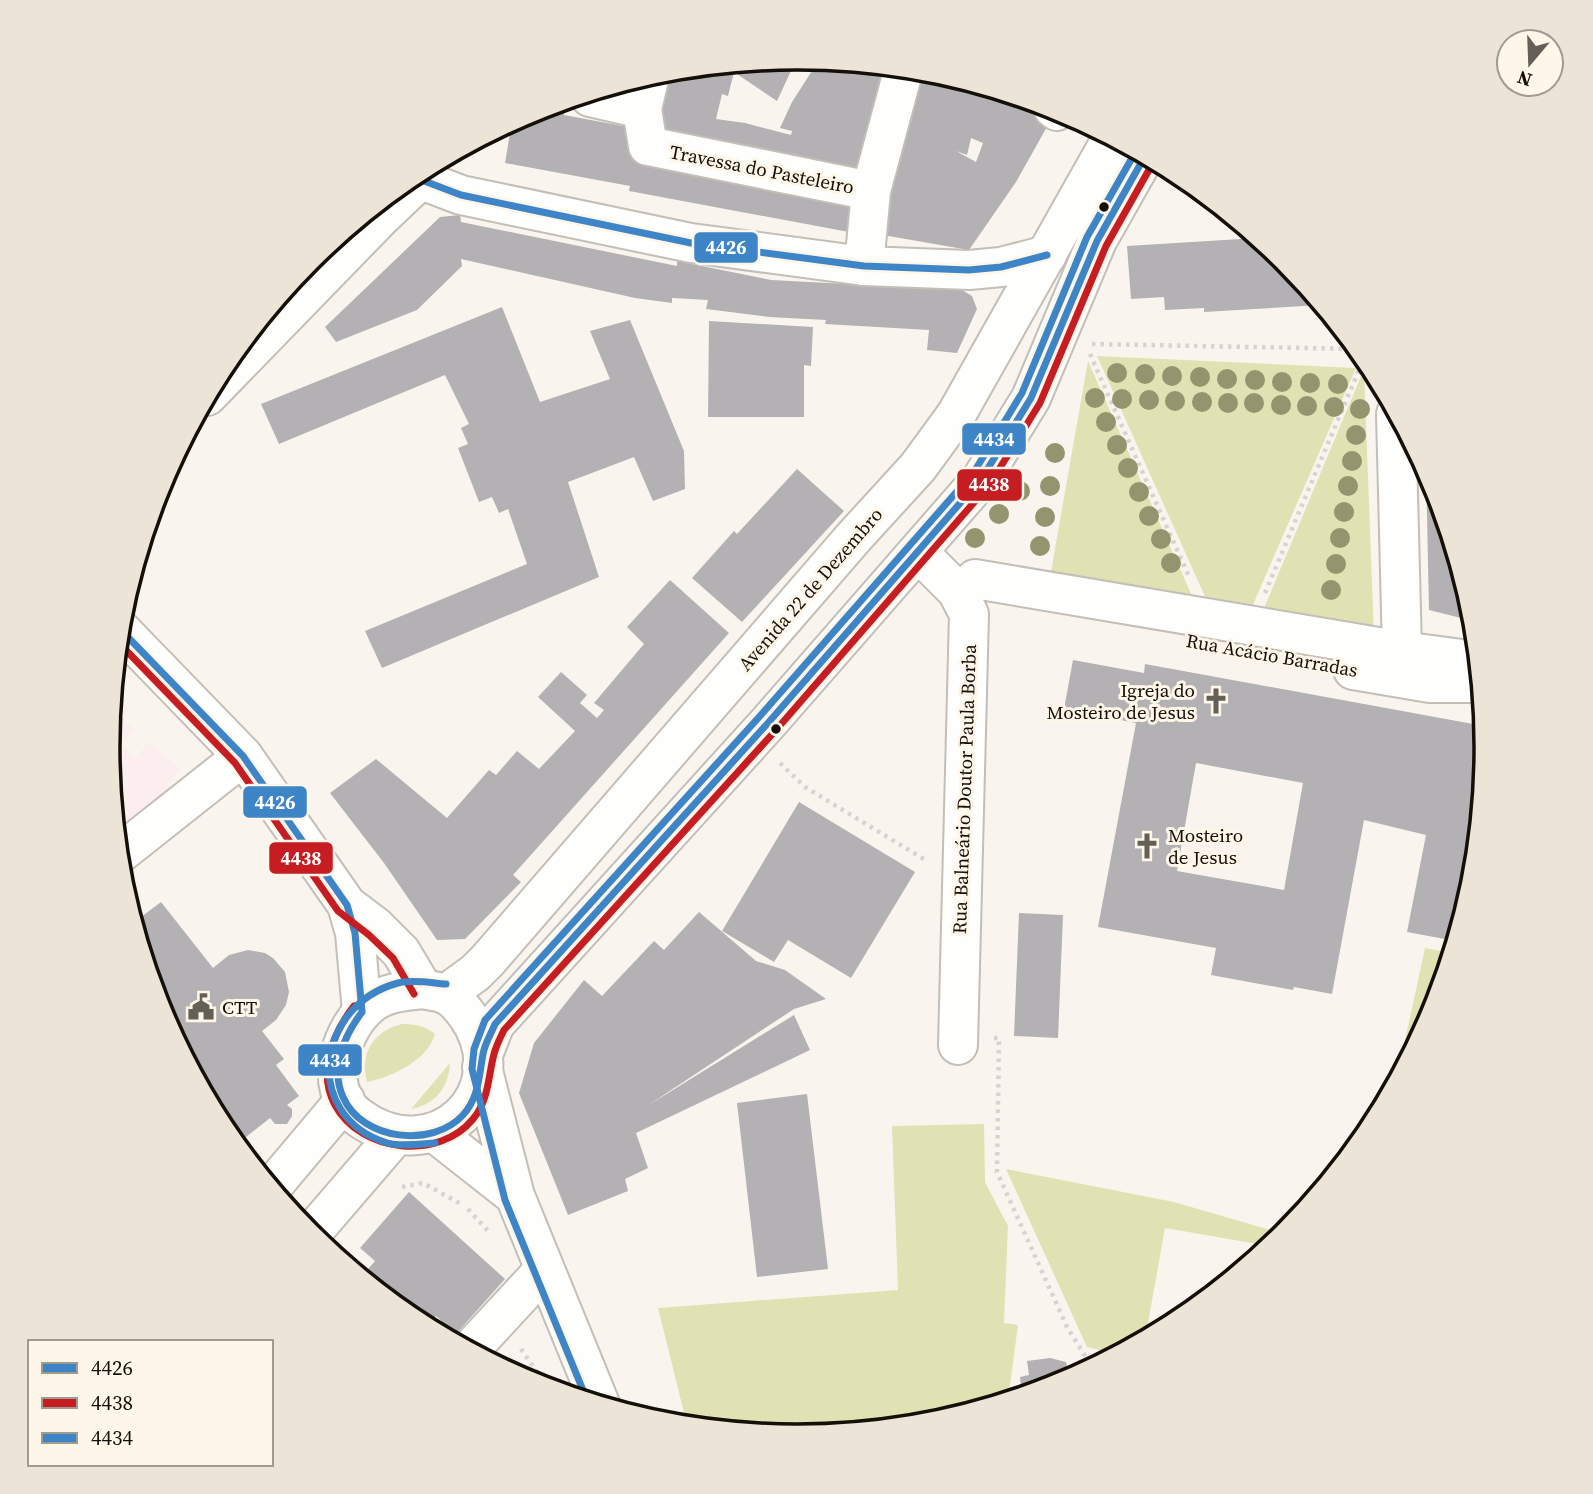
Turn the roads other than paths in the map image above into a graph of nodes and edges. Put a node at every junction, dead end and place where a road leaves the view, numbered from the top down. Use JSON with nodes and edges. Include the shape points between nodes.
{"nodes":[{"id":1,"x":901,"y":79,"type":"edge"},
{"id":2,"x":646,"y":92,"type":"edge"},
{"id":3,"x":615,"y":95,"type":"edge"},
{"id":4,"x":1107,"y":146,"type":"edge"},
{"id":5,"x":1140,"y":164,"type":"edge"},
{"id":6,"x":424,"y":181,"type":"edge"},
{"id":7,"x":872,"y":191,"type":"junction"},
{"id":8,"x":392,"y":204,"type":"edge"},
{"id":9,"x":1047,"y":255,"type":"junction"},
{"id":10,"x":864,"y":265,"type":"junction"},
{"id":11,"x":241,"y":361,"type":"edge"},
{"id":12,"x":1396,"y":434,"type":"edge"},
{"id":13,"x":918,"y":552,"type":"junction"},
{"id":14,"x":975,"y":579,"type":"dead end"},
{"id":15,"x":1065,"y":618,"type":"dead end"},
{"id":16,"x":129,"y":638,"type":"edge"},
{"id":17,"x":1402,"y":651,"type":"junction"},
{"id":18,"x":1468,"y":661,"type":"edge"},
{"id":19,"x":1470,"y":683,"type":"edge"},
{"id":20,"x":243,"y":756,"type":"junction"},
{"id":21,"x":127,"y":848,"type":"edge"},
{"id":22,"x":347,"y":905,"type":"junction"},
{"id":23,"x":434,"y":991,"type":"junction"},
{"id":24,"x":362,"y":1012,"type":"junction"},
{"id":25,"x":958,"y":1041,"type":"road end"},
{"id":26,"x":483,"y":1060,"type":"junction"},
{"id":27,"x":345,"y":1100,"type":"junction"},
{"id":28,"x":435,"y":1133,"type":"junction"},
{"id":29,"x":396,"y":1135,"type":"junction"},
{"id":30,"x":277,"y":1180,"type":"edge"},
{"id":31,"x":514,"y":1196,"type":"junction"},
{"id":32,"x":318,"y":1226,"type":"edge"},
{"id":33,"x":544,"y":1270,"type":"junction"},
{"id":34,"x":477,"y":1343,"type":"edge"},
{"id":35,"x":595,"y":1393,"type":"edge"}],
"edges":[{"from":1,"to":7,"type":"main road"},
{"from":2,"to":3,"type":"main road"},
{"from":2,"to":7,"type":"main road","name":"Travessa do Pasteleiro","via":[[648,146]]},
{"from":4,"to":9,"type":"main road","name":"Avenida 22 de Dezembro"},
{"from":5,"to":13,"type":"main road","via":[[1097,241],[1031,398],[982,478]]},
{"from":6,"to":10,"type":"main road","via":[[461,195],[691,243]]},
{"from":7,"to":10,"type":"main road"},
{"from":8,"to":11,"type":"main road"},
{"from":9,"to":10,"type":"main road","via":[[969,270]]},
{"from":9,"to":23,"type":"main road","name":"Avenida 22 de Dezembro","via":[[956,415],[918,467],[488,960],[475,973]]},
{"from":12,"to":17,"type":"main road"},
{"from":13,"to":25,"type":"main road","name":"Rua Balneário Doutor Paula Borba","via":[[957,591],[969,614]]},
{"from":13,"to":26,"type":"main road","via":[[495,1024]]},
{"from":14,"to":17,"type":"main road"},
{"from":15,"to":19,"type":"main road","name":"Rua Acácio Barradas","via":[[1430,683]]},
{"from":16,"to":20,"type":"main road"},
{"from":17,"to":18,"type":"main road"},
{"from":20,"to":21,"type":"main road"},
{"from":20,"to":22,"type":"main road"},
{"from":22,"to":23,"type":"main road","via":[[376,927]]},
{"from":22,"to":24,"type":"main road","via":[[355,933]]},
{"from":23,"to":24,"type":"main road","via":[[388,995]]},
{"from":23,"to":26,"type":"main road","via":[[460,1006],[469,1018],[478,1033]]},
{"from":24,"to":27,"type":"main road","via":[[342,1042],[338,1068]]},
{"from":26,"to":28,"type":"main road","via":[[472,1102],[461,1116]]},
{"from":26,"to":31,"type":"main road"},
{"from":27,"to":29,"type":"main road","via":[[354,1114]]},
{"from":27,"to":30,"type":"main road"},
{"from":28,"to":29,"type":"main road"},
{"from":28,"to":31,"type":"main road"},
{"from":29,"to":32,"type":"main road"},
{"from":31,"to":33,"type":"main road"},
{"from":33,"to":34,"type":"main road"},
{"from":33,"to":35,"type":"main road"}]}
